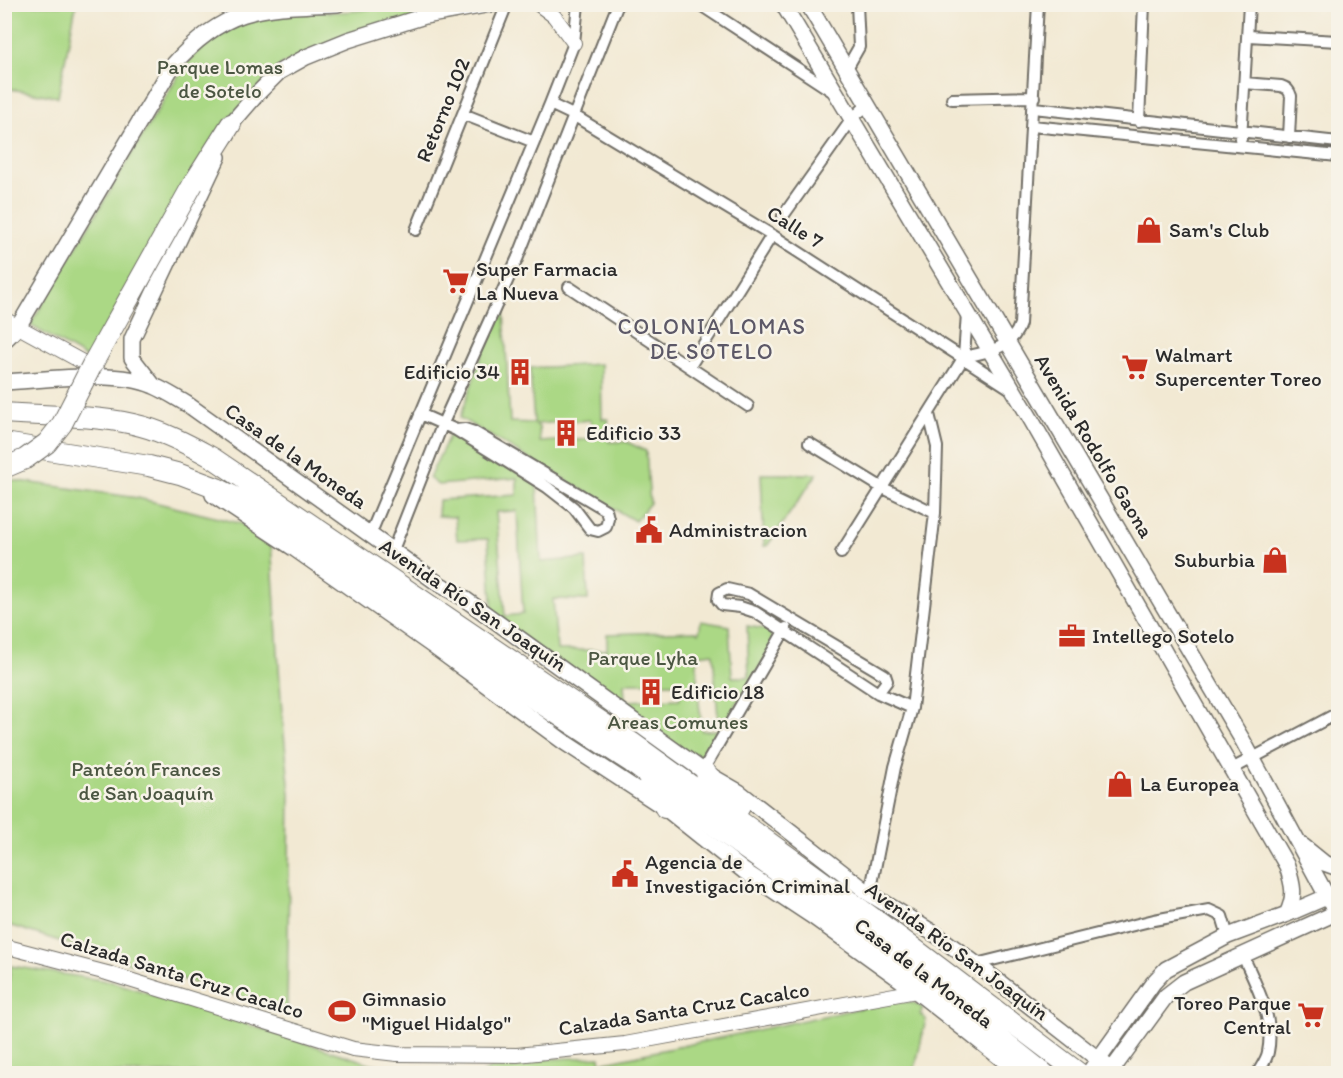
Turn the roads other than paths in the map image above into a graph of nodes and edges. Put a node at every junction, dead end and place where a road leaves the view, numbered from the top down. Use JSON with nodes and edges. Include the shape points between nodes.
{"nodes":[{"id":1,"x":298,"y":4,"type":"edge"},
{"id":2,"x":338,"y":4,"type":"edge"},
{"id":3,"x":491,"y":4,"type":"edge"},
{"id":4,"x":507,"y":4,"type":"edge"},
{"id":5,"x":538,"y":4,"type":"edge"},
{"id":6,"x":578,"y":4,"type":"edge"},
{"id":7,"x":618,"y":4,"type":"edge"},
{"id":8,"x":699,"y":4,"type":"edge"},
{"id":9,"x":783,"y":4,"type":"edge"},
{"id":10,"x":808,"y":4,"type":"edge"},
{"id":11,"x":857,"y":4,"type":"edge"},
{"id":12,"x":1038,"y":4,"type":"edge"},
{"id":13,"x":1144,"y":4,"type":"edge"},
{"id":14,"x":1249,"y":4,"type":"edge"},
{"id":15,"x":1248,"y":36,"type":"junction"},
{"id":16,"x":1338,"y":41,"type":"edge"},
{"id":17,"x":574,"y":43,"type":"junction"},
{"id":18,"x":846,"y":70,"type":"junction"},
{"id":19,"x":1244,"y":83,"type":"junction"},
{"id":20,"x":837,"y":94,"type":"junction"},
{"id":21,"x":952,"y":99,"type":"dead end"},
{"id":22,"x":1034,"y":102,"type":"junction"},
{"id":23,"x":550,"y":104,"type":"junction"},
{"id":24,"x":867,"y":105,"type":"junction"},
{"id":25,"x":463,"y":114,"type":"junction"},
{"id":26,"x":573,"y":115,"type":"junction"},
{"id":27,"x":852,"y":120,"type":"junction"},
{"id":28,"x":1138,"y":121,"type":"junction"},
{"id":29,"x":231,"y":124,"type":"junction"},
{"id":30,"x":1032,"y":126,"type":"junction"},
{"id":31,"x":1241,"y":132,"type":"junction"},
{"id":32,"x":1289,"y":137,"type":"junction"},
{"id":33,"x":534,"y":142,"type":"junction"},
{"id":34,"x":1338,"y":142,"type":"edge"},
{"id":35,"x":1240,"y":147,"type":"junction"},
{"id":36,"x":1338,"y":156,"type":"edge"},
{"id":37,"x":783,"y":216,"type":"dead end"},
{"id":38,"x":416,"y":230,"type":"dead end"},
{"id":39,"x":772,"y":235,"type":"junction"},
{"id":40,"x":569,"y":287,"type":"dead end"},
{"id":41,"x":967,"y":313,"type":"junction"},
{"id":42,"x":4,"y":318,"type":"edge"},
{"id":43,"x":18,"y":327,"type":"junction"},
{"id":44,"x":4,"y":341,"type":"edge"},
{"id":45,"x":1009,"y":343,"type":"junction"},
{"id":46,"x":989,"y":351,"type":"junction"},
{"id":47,"x":964,"y":357,"type":"junction"},
{"id":48,"x":690,"y":366,"type":"junction"},
{"id":49,"x":111,"y":378,"type":"junction"},
{"id":50,"x":4,"y":382,"type":"edge"},
{"id":51,"x":153,"y":385,"type":"junction"},
{"id":52,"x":1014,"y":391,"type":"junction"},
{"id":53,"x":748,"y":406,"type":"dead end"},
{"id":54,"x":4,"y":413,"type":"edge"},
{"id":55,"x":420,"y":414,"type":"junction"},
{"id":56,"x":929,"y":414,"type":"junction"},
{"id":57,"x":442,"y":423,"type":"junction"},
{"id":58,"x":456,"y":430,"type":"junction"},
{"id":59,"x":4,"y":443,"type":"edge"},
{"id":60,"x":809,"y":443,"type":"dead end"},
{"id":61,"x":4,"y":468,"type":"edge"},
{"id":62,"x":180,"y":474,"type":"junction"},
{"id":63,"x":881,"y":487,"type":"junction"},
{"id":64,"x":935,"y":513,"type":"junction"},
{"id":65,"x":370,"y":535,"type":"junction"},
{"id":66,"x":393,"y":550,"type":"junction"},
{"id":67,"x":841,"y":553,"type":"dead end"},
{"id":68,"x":1137,"y":561,"type":"junction"},
{"id":69,"x":1118,"y":572,"type":"junction"},
{"id":70,"x":791,"y":620,"type":"junction"},
{"id":71,"x":784,"y":632,"type":"junction"},
{"id":72,"x":878,"y":693,"type":"junction"},
{"id":73,"x":912,"y":708,"type":"junction"},
{"id":74,"x":1338,"y":713,"type":"edge"},
{"id":75,"x":1252,"y":758,"type":"junction"},
{"id":76,"x":632,"y":763,"type":"junction"},
{"id":77,"x":1230,"y":770,"type":"junction"},
{"id":78,"x":704,"y":772,"type":"junction"},
{"id":79,"x":664,"y":808,"type":"junction"},
{"id":80,"x":767,"y":842,"type":"junction"},
{"id":81,"x":1297,"y":842,"type":"junction"},
{"id":82,"x":1338,"y":868,"type":"edge"},
{"id":83,"x":870,"y":894,"type":"junction"},
{"id":84,"x":1333,"y":895,"type":"edge"},
{"id":85,"x":1337,"y":913,"type":"edge"},
{"id":86,"x":1287,"y":914,"type":"junction"},
{"id":87,"x":1228,"y":936,"type":"junction"},
{"id":88,"x":4,"y":946,"type":"edge"},
{"id":89,"x":1243,"y":956,"type":"junction"},
{"id":90,"x":976,"y":964,"type":"junction"},
{"id":91,"x":916,"y":991,"type":"junction"},
{"id":92,"x":1099,"y":1058,"type":"junction"},
{"id":93,"x":1113,"y":1072,"type":"edge"},
{"id":94,"x":1021,"y":1074,"type":"edge"},
{"id":95,"x":1045,"y":1074,"type":"edge"},
{"id":96,"x":1080,"y":1074,"type":"edge"},
{"id":97,"x":1088,"y":1074,"type":"edge"},
{"id":98,"x":1257,"y":1074,"type":"edge"}],
"edges":[{"from":1,"to":2,"type":"main road"},
{"from":1,"to":43,"type":"main road","via":[[229,19],[204,34],[173,65]]},
{"from":3,"to":29,"type":"main road","via":[[425,16],[306,57],[279,72]]},
{"from":4,"to":25,"type":"street","name":"Retorno 102"},
{"from":5,"to":17,"type":"street","via":[[554,16]]},
{"from":6,"to":17,"type":"street"},
{"from":7,"to":26,"type":"street"},
{"from":8,"to":20,"type":"street"},
{"from":9,"to":20,"type":"main road","name":"Avenida Rodolfo Gaona"},
{"from":10,"to":18,"type":"main road","name":"Avenida Rodolfo Gaona"},
{"from":11,"to":18,"type":"street","via":[[859,47]]},
{"from":12,"to":22,"type":"street"},
{"from":13,"to":28,"type":"street"},
{"from":14,"to":15,"type":"street"},
{"from":15,"to":16,"type":"street"},
{"from":15,"to":19,"type":"street"},
{"from":17,"to":23,"type":"street"},
{"from":18,"to":24,"type":"main road","name":"Avenida Rodolfo Gaona"},
{"from":19,"to":31,"type":"street"},
{"from":19,"to":32,"type":"street","via":[[1281,86],[1290,91]]},
{"from":20,"to":27,"type":"main road","name":"Avenida Rodolfo Gaona"},
{"from":21,"to":22,"type":"street"},
{"from":22,"to":28,"type":"street"},
{"from":22,"to":30,"type":"street"},
{"from":23,"to":26,"type":"street","name":"Calle 7"},
{"from":23,"to":33,"type":"street"},
{"from":24,"to":27,"type":"street"},
{"from":24,"to":45,"type":"main road","name":"Avenida Rodolfo Gaona"},
{"from":25,"to":33,"type":"street"},
{"from":25,"to":38,"type":"street","name":"Retorno 102"},
{"from":26,"to":39,"type":"street","name":"Calle 7"},
{"from":26,"to":57,"type":"street","via":[[518,257]]},
{"from":27,"to":37,"type":"street"},
{"from":27,"to":41,"type":"main road","name":"Avenida Rodolfo Gaona"},
{"from":28,"to":31,"type":"street"},
{"from":29,"to":51,"type":"main road","via":[[132,339],[132,358]]},
{"from":29,"to":61,"type":"highway","bridge":true,"via":[[193,183],[62,424],[47,443]]},
{"from":30,"to":35,"type":"street"},
{"from":30,"to":45,"type":"street","via":[[1020,324]]},
{"from":31,"to":32,"type":"street"},
{"from":31,"to":35,"type":"street"},
{"from":32,"to":34,"type":"street"},
{"from":33,"to":55,"type":"street"},
{"from":35,"to":36,"type":"street"},
{"from":39,"to":47,"type":"street","name":"Calle 7"},
{"from":39,"to":48,"type":"street"},
{"from":40,"to":48,"type":"street"},
{"from":41,"to":46,"type":"main road","name":"Avenida Rodolfo Gaona"},
{"from":41,"to":47,"type":"street"},
{"from":42,"to":43,"type":"street"},
{"from":43,"to":44,"type":"main road"},
{"from":43,"to":49,"type":"street"},
{"from":45,"to":46,"type":"street"},
{"from":45,"to":68,"type":"main road","name":"Avenida Rodolfo Gaona"},
{"from":46,"to":47,"type":"street"},
{"from":46,"to":52,"type":"main road","name":"Avenida Rodolfo Gaona"},
{"from":47,"to":52,"type":"street","name":"Calle 7"},
{"from":47,"to":56,"type":"street"},
{"from":48,"to":53,"type":"street"},
{"from":49,"to":50,"type":"main road","name":"Casa de la Moneda"},
{"from":49,"to":51,"type":"main road","name":"Casa de la Moneda"},
{"from":51,"to":65,"type":"main road","name":"Casa de la Moneda","via":[[187,404]]},
{"from":52,"to":69,"type":"main road","name":"Avenida Rodolfo Gaona"},
{"from":54,"to":80,"type":"highway","name":"Avenida Río San Joaquín","via":[[134,424],[195,448],[539,678]]},
{"from":55,"to":57,"type":"street"},
{"from":55,"to":65,"type":"street"},
{"from":56,"to":63,"type":"street"},
{"from":56,"to":64,"type":"street","via":[[937,447]]},
{"from":57,"to":58,"type":"street"},
{"from":57,"to":66,"type":"street"},
{"from":58,"to":58,"type":"street","via":[[547,487],[574,508],[590,529],[606,527],[606,510],[474,432]]},
{"from":59,"to":62,"type":"highway","name":"Avenida Río San Joaquín"},
{"from":60,"to":63,"type":"street"},
{"from":62,"to":76,"type":"highway","name":"Avenida Río San Joaquín","via":[[235,497],[313,546]]},
{"from":62,"to":79,"type":"main road","name":"Casa de la Moneda","via":[[295,549],[564,742]]},
{"from":63,"to":64,"type":"street"},
{"from":63,"to":67,"type":"street"},
{"from":64,"to":73,"type":"street"},
{"from":65,"to":66,"type":"main road","name":"Casa de la Moneda"},
{"from":66,"to":78,"type":"main road","name":"Casa de la Moneda"},
{"from":68,"to":69,"type":"main road"},
{"from":68,"to":75,"type":"main road","name":"Avenida Rodolfo Gaona"},
{"from":69,"to":77,"type":"main road","name":"Avenida Rodolfo Gaona"},
{"from":70,"to":71,"type":"street"},
{"from":70,"to":71,"type":"street","via":[[749,594],[727,589],[719,593],[722,605],[755,612]]},
{"from":70,"to":72,"type":"street","via":[[885,675],[887,681]]},
{"from":71,"to":72,"type":"street"},
{"from":71,"to":78,"type":"street"},
{"from":72,"to":73,"type":"street"},
{"from":73,"to":83,"type":"street","via":[[895,767]]},
{"from":74,"to":75,"type":"street"},
{"from":75,"to":77,"type":"street"},
{"from":75,"to":81,"type":"main road","name":"Avenida Rodolfo Gaona"},
{"from":76,"to":79,"type":"highway","via":[[640,776],[657,789]]},
{"from":76,"to":95,"type":"highway","name":"Avenida Río San Joaquín","via":[[885,948]]},
{"from":77,"to":86,"type":"main road","name":"Avenida Rodolfo Gaona","via":[[1287,866],[1294,887],[1293,903]]},
{"from":78,"to":80,"type":"highway","via":[[752,818]]},
{"from":78,"to":83,"type":"main road","name":"Casa de la Moneda","via":[[739,792]]},
{"from":79,"to":91,"type":"main road","name":"Casa de la Moneda","via":[[744,871]]},
{"from":80,"to":96,"type":"highway","name":"Avenida Río San Joaquín"},
{"from":81,"to":82,"type":"main road","via":[[1324,863]]},
{"from":81,"to":84,"type":"main road","name":"Avenida Rodolfo Gaona"},
{"from":83,"to":90,"type":"main road","name":"Casa de la Moneda"},
{"from":84,"to":85,"type":"main road","name":"Avenida Rodolfo Gaona"},
{"from":84,"to":86,"type":"main road"},
{"from":85,"to":89,"type":"main road"},
{"from":86,"to":87,"type":"main road"},
{"from":87,"to":90,"type":"street","via":[[1222,916],[1209,910]]},
{"from":87,"to":92,"type":"main road","via":[[1166,969]]},
{"from":88,"to":91,"type":"street","name":"Calzada Santa Cruz Cacalco","via":[[107,973],[353,1049],[397,1054],[517,1055],[625,1044]]},
{"from":89,"to":93,"type":"main road","via":[[1184,982],[1166,996]]},
{"from":89,"to":98,"type":"street","via":[[1261,995],[1268,1022],[1268,1053]]},
{"from":90,"to":92,"type":"main road","name":"Casa de la Moneda"},
{"from":91,"to":94,"type":"main road","name":"Casa de la Moneda"},
{"from":92,"to":93,"type":"main road","name":"Casa de la Moneda"},
{"from":92,"to":97,"type":"main road"}]}
